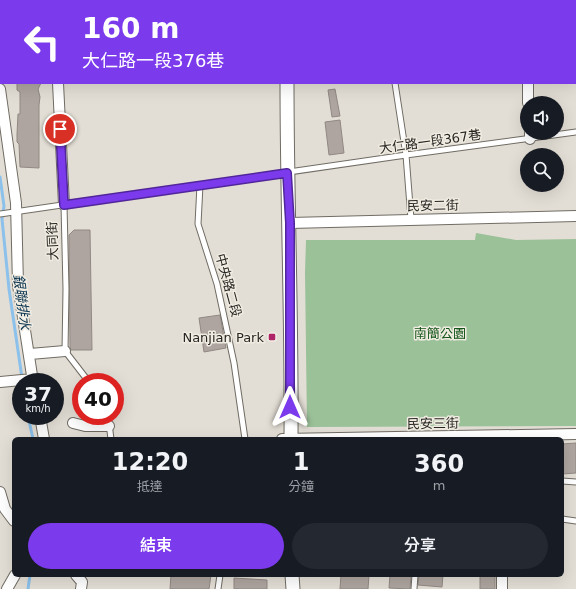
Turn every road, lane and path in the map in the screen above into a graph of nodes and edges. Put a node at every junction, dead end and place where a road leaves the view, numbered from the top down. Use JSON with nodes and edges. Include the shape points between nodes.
{"nodes":[{"id":1,"x":58,"y":84,"type":"edge"},
{"id":2,"x":287,"y":84,"type":"edge"},
{"id":3,"x":395,"y":84,"type":"edge"},
{"id":4,"x":528,"y":84,"type":"edge"},
{"id":5,"x":0,"y":89,"type":"edge"},
{"id":6,"x":528,"y":96,"type":"edge"},
{"id":7,"x":576,"y":132,"type":"edge"},
{"id":8,"x":564,"y":133,"type":"edge"},
{"id":9,"x":520,"y":138,"type":"edge"},
{"id":10,"x":406,"y":155,"type":"junction"},
{"id":11,"x":287,"y":173,"type":"junction"},
{"id":12,"x":200,"y":185,"type":"junction"},
{"id":13,"x":64,"y":205,"type":"junction"},
{"id":14,"x":13,"y":212,"type":"junction"},
{"id":15,"x":0,"y":214,"type":"edge"},
{"id":16,"x":576,"y":216,"type":"edge"},
{"id":17,"x":411,"y":219,"type":"junction"},
{"id":18,"x":290,"y":223,"type":"junction"},
{"id":19,"x":65,"y":350,"type":"junction"},
{"id":20,"x":30,"y":354,"type":"junction"},
{"id":21,"x":32,"y":373,"type":"edge"},
{"id":22,"x":82,"y":373,"type":"edge"},
{"id":23,"x":42,"y":425,"type":"edge"},
{"id":24,"x":110,"y":425,"type":"edge"},
{"id":25,"x":576,"y":434,"type":"edge"},
{"id":26,"x":44,"y":437,"type":"edge"},
{"id":27,"x":112,"y":437,"type":"edge"},
{"id":28,"x":245,"y":437,"type":"edge"},
{"id":29,"x":288,"y":437,"type":"edge"},
{"id":30,"x":503,"y":437,"type":"edge"},
{"id":31,"x":564,"y":481,"type":"edge"},
{"id":32,"x":576,"y":482,"type":"edge"},
{"id":33,"x":0,"y":492,"type":"edge"},
{"id":34,"x":12,"y":518,"type":"edge"},
{"id":35,"x":564,"y":519,"type":"edge"},
{"id":36,"x":576,"y":521,"type":"edge"},
{"id":37,"x":14,"y":577,"type":"edge"},
{"id":38,"x":78,"y":577,"type":"edge"},
{"id":39,"x":220,"y":577,"type":"edge"},
{"id":40,"x":292,"y":577,"type":"edge"},
{"id":41,"x":415,"y":577,"type":"edge"},
{"id":42,"x":502,"y":577,"type":"edge"},
{"id":43,"x":7,"y":589,"type":"edge"},
{"id":44,"x":81,"y":589,"type":"edge"},
{"id":45,"x":218,"y":589,"type":"edge"},
{"id":46,"x":293,"y":589,"type":"edge"},
{"id":47,"x":414,"y":589,"type":"edge"},
{"id":48,"x":502,"y":589,"type":"edge"}],
"edges":[{"from":1,"to":13,"type":"street","name":"大同街"},
{"from":2,"to":11,"type":"street"},
{"from":3,"to":10,"type":"lane"},
{"from":4,"to":6,"type":"street"},
{"from":5,"to":14,"type":"street"},
{"from":7,"to":8,"type":"lane","name":"大仁路一段367巷"},
{"from":9,"to":10,"type":"lane","name":"大仁路一段367巷"},
{"from":10,"to":11,"type":"lane","name":"大仁路一段367巷"},
{"from":10,"to":17,"type":"lane"},
{"from":11,"to":12,"type":"lane","name":"大仁路一段367巷"},
{"from":11,"to":18,"type":"street"},
{"from":12,"to":13,"type":"lane","name":"大仁路一段367巷"},
{"from":12,"to":28,"type":"lane","name":"中央路二段","via":[[198,224],[218,291],[234,363]]},
{"from":13,"to":14,"type":"lane","name":"大仁路一段367巷"},
{"from":13,"to":19,"type":"lane","name":"大同街"},
{"from":14,"to":15,"type":"lane","name":"大仁路一段367巷"},
{"from":14,"to":20,"type":"street","via":[[18,285]]},
{"from":16,"to":17,"type":"street","name":"民安二街"},
{"from":17,"to":18,"type":"street","name":"民安二街"},
{"from":18,"to":29,"type":"street"},
{"from":19,"to":20,"type":"street"},
{"from":19,"to":22,"type":"lane"},
{"from":20,"to":21,"type":"street"},
{"from":23,"to":26,"type":"street"},
{"from":24,"to":27,"type":"lane"},
{"from":25,"to":30,"type":"street","name":"民安三街"},
{"from":31,"to":32,"type":"lane"},
{"from":33,"to":34,"type":"street","via":[[5,509]]},
{"from":35,"to":36,"type":"lane"},
{"from":37,"to":43,"type":"street"},
{"from":38,"to":44,"type":"street","via":[[82,582]]},
{"from":39,"to":45,"type":"lane"},
{"from":40,"to":46,"type":"street"},
{"from":41,"to":47,"type":"lane"},
{"from":42,"to":48,"type":"street"}]}
